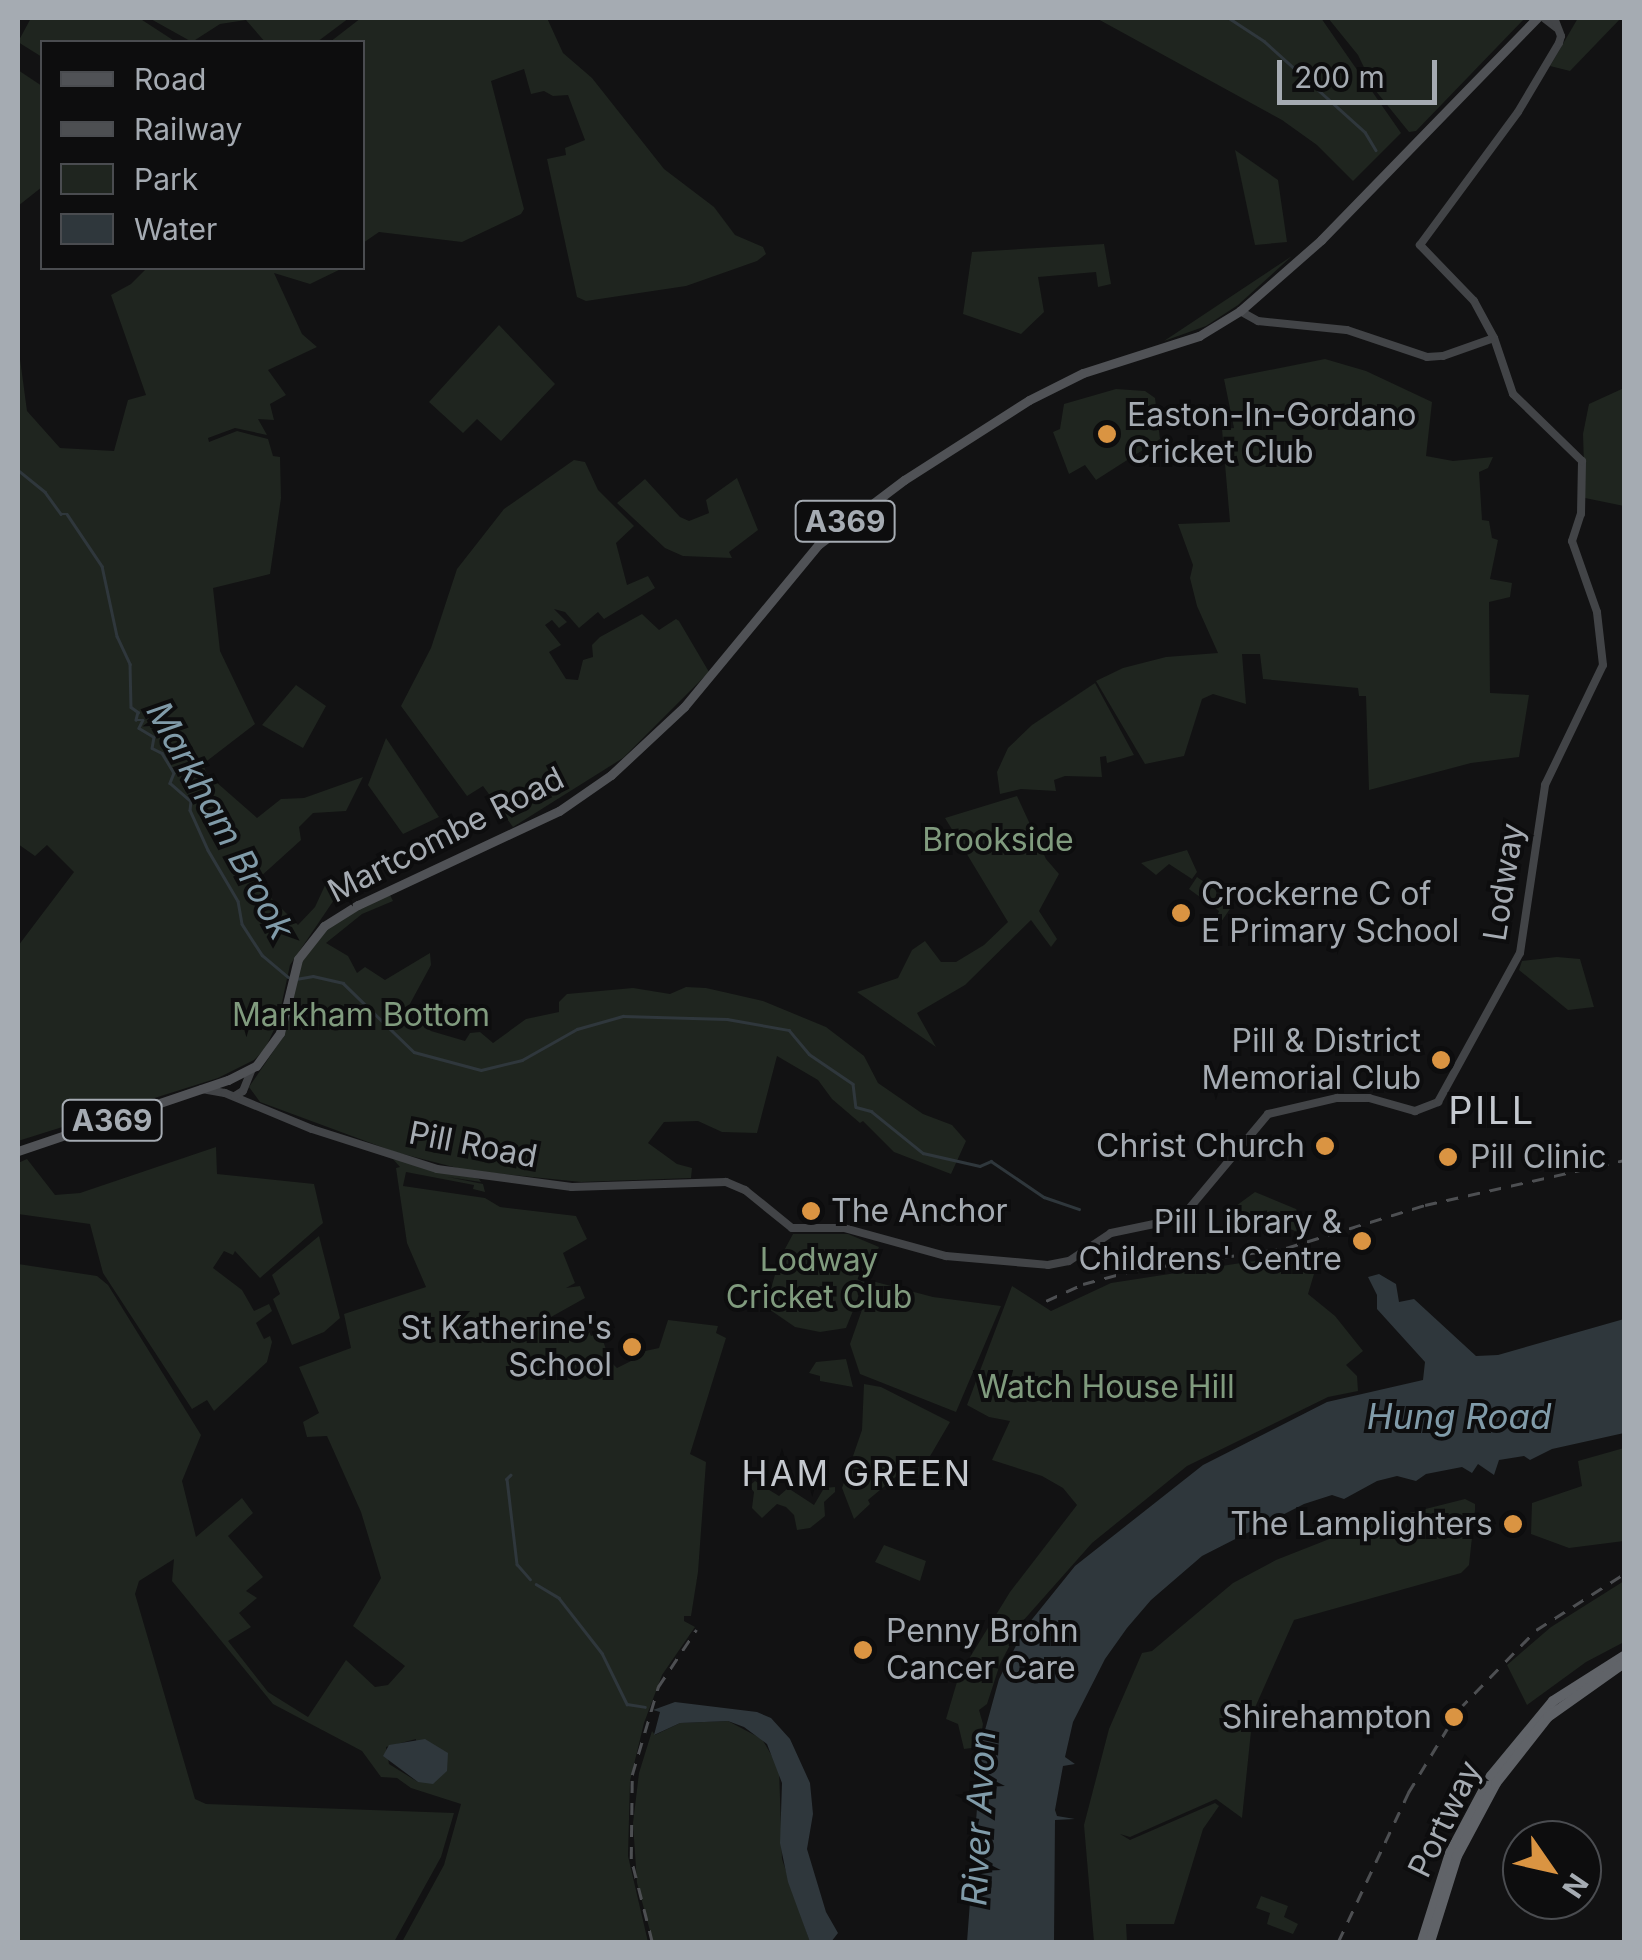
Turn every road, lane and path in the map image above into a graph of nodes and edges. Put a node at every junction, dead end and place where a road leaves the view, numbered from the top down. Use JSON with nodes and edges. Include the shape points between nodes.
{"nodes":[{"id":1,"x":1540,"y":18,"type":"edge"},
{"id":2,"x":1554,"y":18,"type":"edge"},
{"id":3,"x":1560,"y":31,"type":"junction"},
{"id":4,"x":1240,"y":311,"type":"junction"},
{"id":5,"x":1494,"y":338,"type":"junction"},
{"id":6,"x":252,"y":1069,"type":"junction"},
{"id":7,"x":231,"y":1089,"type":"junction"},
{"id":8,"x":18,"y":1151,"type":"edge"},
{"id":9,"x":1123,"y":1230,"type":"joint"},
{"id":10,"x":1624,"y":1659,"type":"edge"},
{"id":11,"x":1422,"y":1942,"type":"edge"},
{"id":12,"x":1430,"y":1942,"type":"edge"}],
"edges":[{"from":1,"to":3,"type":"street"},
{"from":1,"to":4,"type":"main road","name":"Martcombe Road","number":"A369","via":[[1322,240]]},
{"from":2,"to":3,"type":"street"},
{"from":3,"to":5,"type":"street","via":[[1509,127],[1420,240],[1424,253],[1474,301]]},
{"from":4,"to":5,"type":"street","via":[[1258,321],[1347,330],[1427,357]]},
{"from":4,"to":6,"type":"main road","name":"Martcombe Road","number":"A369","via":[[1199,336],[1052,388],[904,480],[818,545],[684,707],[611,775],[549,816],[342,914],[311,940],[291,973],[271,1050]]},
{"from":5,"to":9,"type":"street","name":"Lodway","via":[[1513,394],[1582,461],[1581,514],[1572,541],[1597,612],[1603,665],[1545,785],[1520,953],[1438,1102],[1415,1112],[1382,1100],[1337,1098],[1268,1114],[1193,1207]]},
{"from":6,"to":7,"type":"main road","number":"A369"},
{"from":6,"to":7,"type":"street"},
{"from":7,"to":8,"type":"main road","number":"A369","via":[[202,1090]]},
{"from":7,"to":9,"type":"street","name":"Pill Road","via":[[345,1140],[482,1178],[572,1187],[726,1182],[792,1228],[844,1228],[964,1259],[1058,1264]]},
{"from":10,"to":11,"type":"highway","name":"Portway","via":[[1553,1701],[1491,1776],[1450,1853]]},
{"from":10,"to":12,"type":"highway","name":"Portway","via":[[1548,1717],[1496,1783],[1457,1856]]}]}
